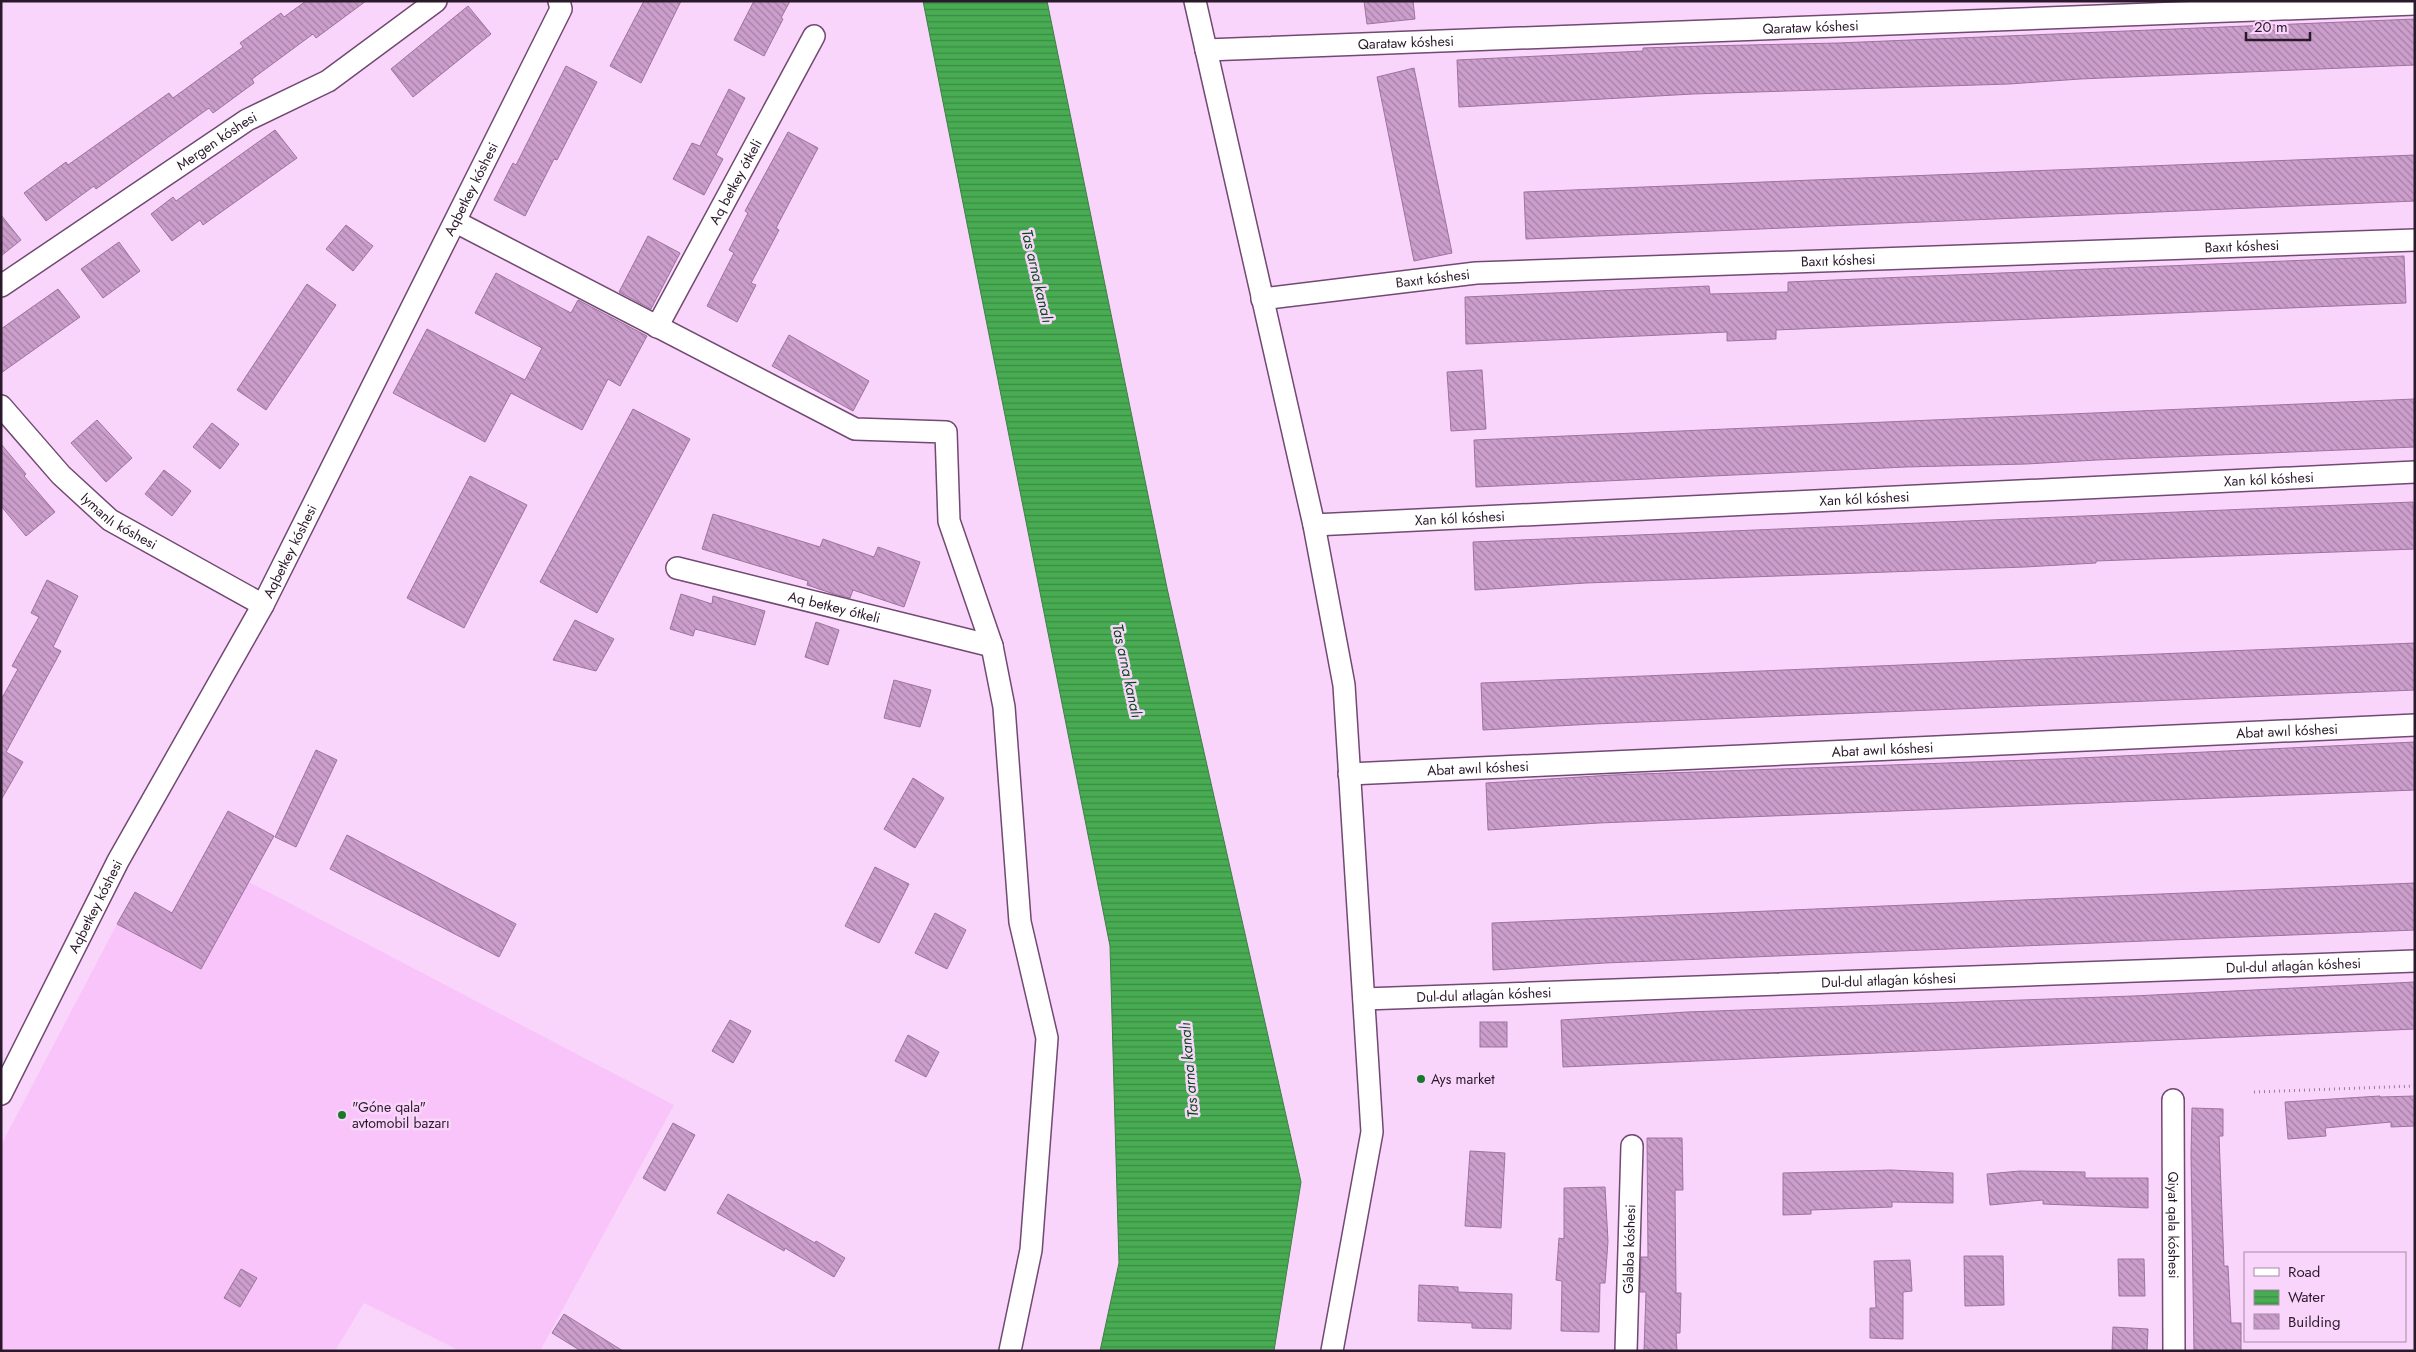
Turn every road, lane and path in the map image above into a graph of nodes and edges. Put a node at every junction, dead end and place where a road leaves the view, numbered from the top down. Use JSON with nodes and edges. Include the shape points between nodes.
{"nodes":[{"id":1,"x":436,"y":1,"type":"edge"},
{"id":2,"x":560,"y":1,"type":"edge"},
{"id":3,"x":1195,"y":1,"type":"edge"},
{"id":4,"x":2415,"y":4,"type":"edge"},
{"id":5,"x":814,"y":36,"type":"dead end"},
{"id":6,"x":1206,"y":50,"type":"junction"},
{"id":7,"x":456,"y":222,"type":"junction"},
{"id":8,"x":2415,"y":240,"type":"edge"},
{"id":9,"x":1,"y":286,"type":"edge"},
{"id":10,"x":1262,"y":299,"type":"junction"},
{"id":11,"x":656,"y":327,"type":"junction"},
{"id":12,"x":1,"y":406,"type":"edge"},
{"id":13,"x":2415,"y":472,"type":"edge"},
{"id":14,"x":1314,"y":525,"type":"junction"},
{"id":15,"x":677,"y":568,"type":"dead end"},
{"id":16,"x":263,"y":605,"type":"junction"},
{"id":17,"x":992,"y":646,"type":"junction"},
{"id":18,"x":2415,"y":725,"type":"edge"},
{"id":19,"x":1349,"y":774,"type":"junction"},
{"id":20,"x":2415,"y":961,"type":"edge"},
{"id":21,"x":1364,"y":999,"type":"junction"},
{"id":22,"x":2415,"y":1086,"type":"edge"},
{"id":23,"x":2254,"y":1092,"type":"dead end"},
{"id":24,"x":1,"y":1094,"type":"edge"},
{"id":25,"x":2173,"y":1100,"type":"dead end"},
{"id":26,"x":1632,"y":1146,"type":"dead end"},
{"id":27,"x":1010,"y":1351,"type":"edge"},
{"id":28,"x":1332,"y":1351,"type":"edge"},
{"id":29,"x":1626,"y":1351,"type":"edge"},
{"id":30,"x":2174,"y":1351,"type":"edge"}],
"edges":[{"from":1,"to":9,"type":"street","name":"Mergen kóshesi","via":[[328,81],[247,120]]},
{"from":2,"to":7,"type":"street","name":"Aqbetkey kóshesi","via":[[561,9]]},
{"from":3,"to":6,"type":"street"},
{"from":4,"to":6,"type":"street","name":"Qarataw kóshesi"},
{"from":5,"to":11,"type":"street","name":"Aq betkey ótkeli"},
{"from":6,"to":10,"type":"street"},
{"from":7,"to":11,"type":"street"},
{"from":7,"to":16,"type":"street","name":"Aqbetkey kóshesi"},
{"from":8,"to":10,"type":"street","name":"Baxıt kóshesi","via":[[1476,272]]},
{"from":10,"to":14,"type":"street"},
{"from":11,"to":17,"type":"street","via":[[855,429],[946,432],[949,521]]},
{"from":12,"to":16,"type":"street","name":"Iymanlı kóshesi","via":[[61,475],[110,520]]},
{"from":13,"to":14,"type":"street","name":"Xan kól kóshesi"},
{"from":14,"to":19,"type":"street","via":[[1344,685]]},
{"from":15,"to":17,"type":"street","name":"Aq betkey ótkeli"},
{"from":16,"to":24,"type":"street","name":"Aqbetkey kóshesi","via":[[118,861]]},
{"from":17,"to":27,"type":"street","via":[[1004,707],[1020,922],[1047,1038],[1031,1250]]},
{"from":18,"to":19,"type":"street","name":"Abat awıl kóshesi"},
{"from":19,"to":21,"type":"street"},
{"from":20,"to":21,"type":"street","name":"Dul-dul atlaǵan kóshesi"},
{"from":21,"to":28,"type":"street","via":[[1372,1132]]},
{"from":22,"to":23,"type":"path"},
{"from":25,"to":30,"type":"street","name":"Qiyat qala kóshesi"},
{"from":26,"to":29,"type":"street","name":"Ǵalaba kóshesi"}]}
